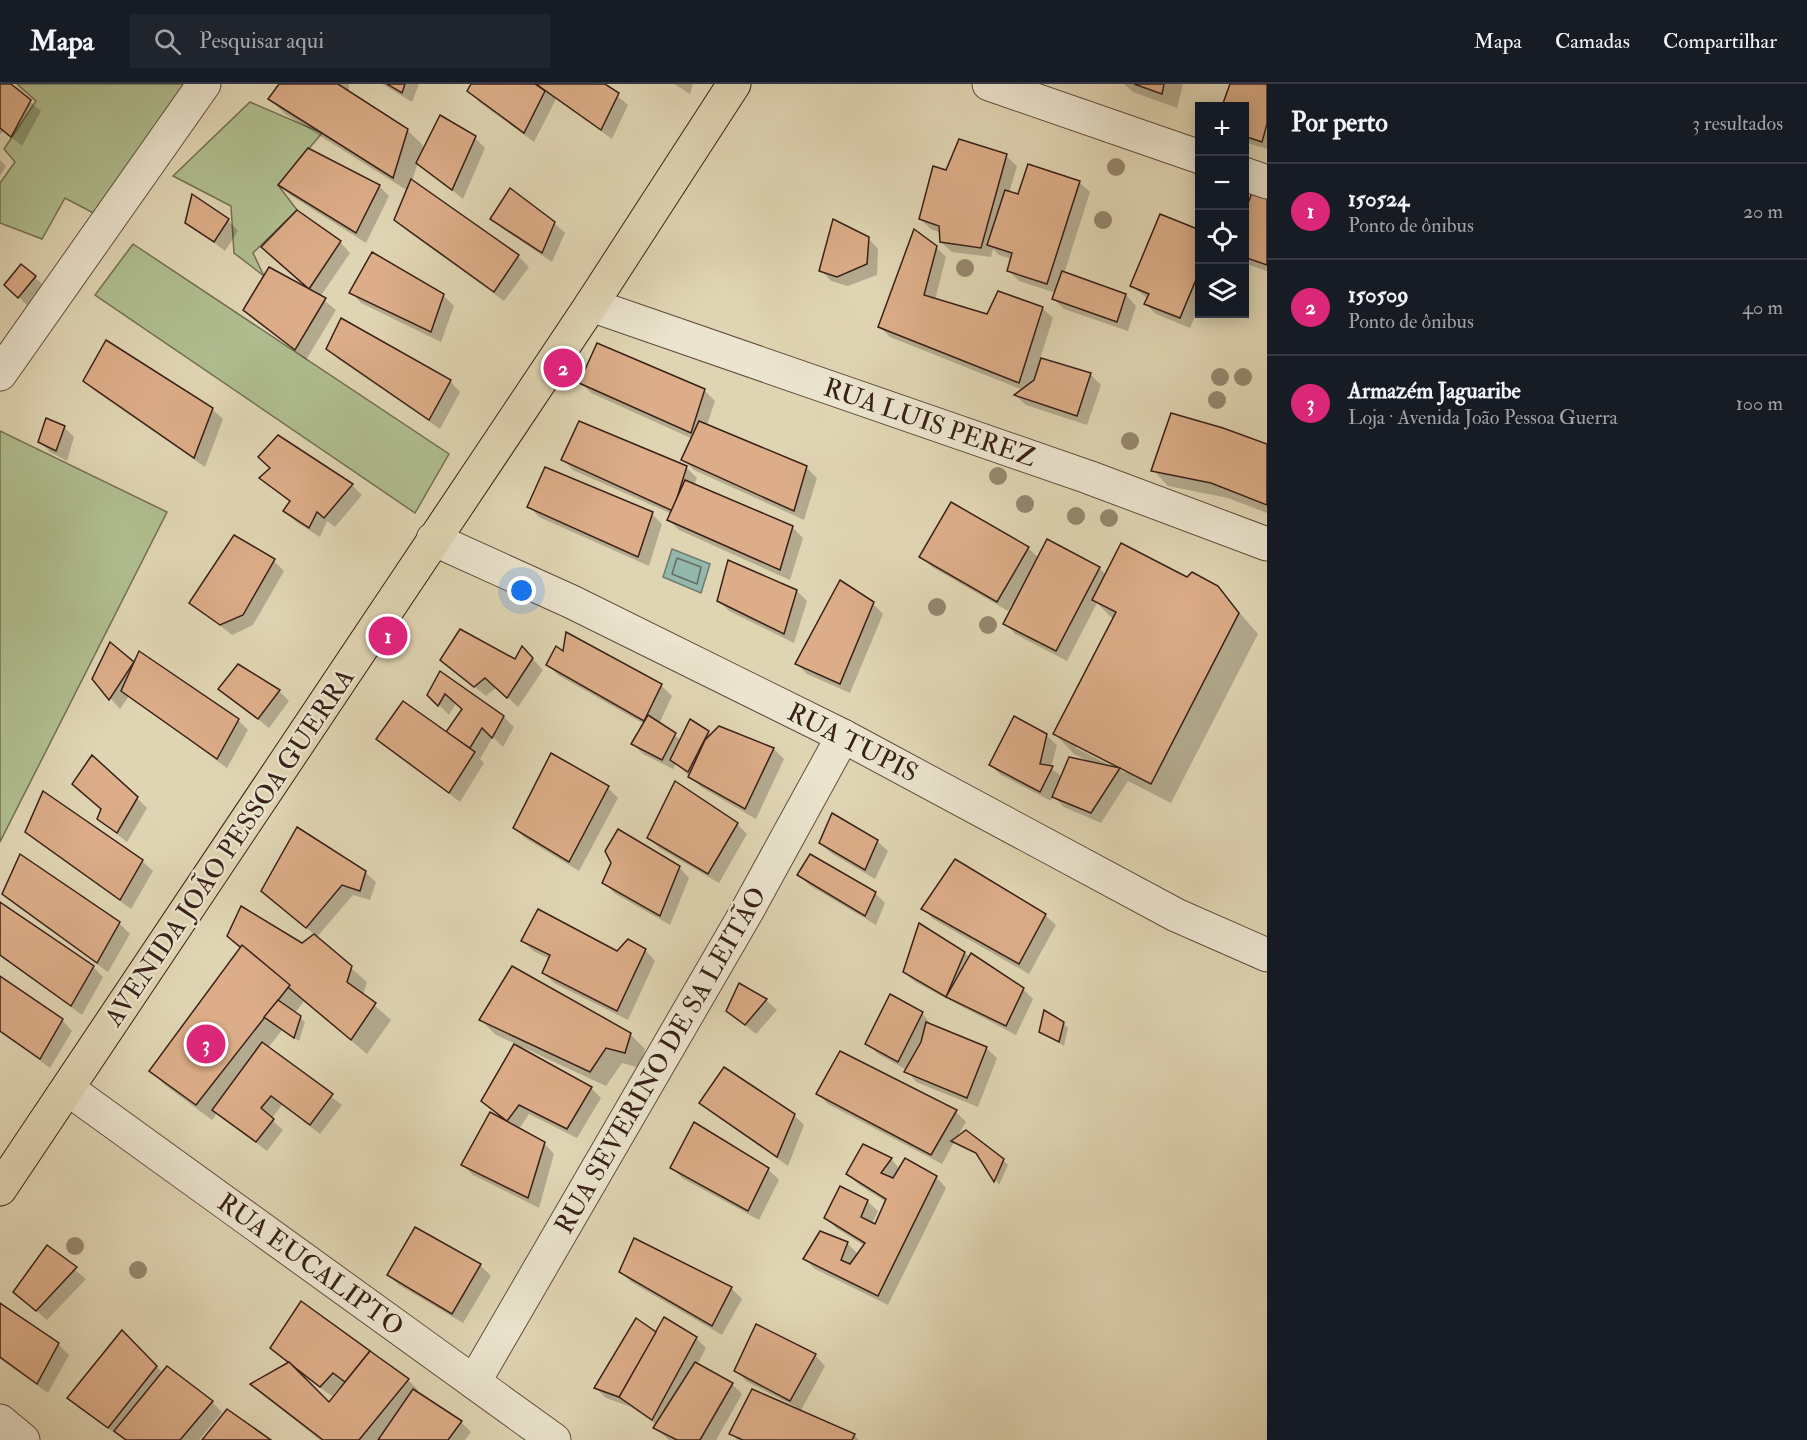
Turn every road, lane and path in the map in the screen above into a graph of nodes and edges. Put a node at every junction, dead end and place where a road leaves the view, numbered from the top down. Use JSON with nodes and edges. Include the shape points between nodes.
{"nodes":[{"id":1,"x":204,"y":84,"type":"edge"},
{"id":2,"x":734,"y":84,"type":"edge"},
{"id":3,"x":989,"y":84,"type":"edge"},
{"id":4,"x":1197,"y":156,"type":"edge"},
{"id":5,"x":1249,"y":175,"type":"edge"},
{"id":6,"x":1267,"y":182,"type":"edge"},
{"id":7,"x":591,"y":305,"type":"junction"},
{"id":8,"x":0,"y":374,"type":"edge"},
{"id":9,"x":433,"y":540,"type":"junction"},
{"id":10,"x":1267,"y":544,"type":"edge"},
{"id":11,"x":843,"y":736,"type":"junction"},
{"id":12,"x":1267,"y":955,"type":"edge"},
{"id":13,"x":68,"y":1089,"type":"junction"},
{"id":14,"x":0,"y":1189,"type":"edge"},
{"id":15,"x":474,"y":1382,"type":"junction"},
{"id":16,"x":0,"y":1422,"type":"edge"},
{"id":17,"x":23,"y":1440,"type":"edge"},
{"id":18,"x":554,"y":1440,"type":"edge"}],
"edges":[{"from":1,"to":8,"type":"street"},
{"from":2,"to":7,"type":"main road","name":"AVENIDA JOÃO PESSOA GUERRA"},
{"from":3,"to":4,"type":"street"},
{"from":5,"to":6,"type":"street"},
{"from":7,"to":9,"type":"main road","name":"AVENIDA JOÃO PESSOA GUERRA"},
{"from":7,"to":10,"type":"street","name":"RUA LUIS PEREZ","via":[[1088,477]]},
{"from":9,"to":11,"type":"street","name":"RUA TUPIS","via":[[572,602]]},
{"from":9,"to":13,"type":"main road","name":"AVENIDA JOÃO PESSOA GUERRA"},
{"from":11,"to":12,"type":"street","name":"RUA TUPIS","via":[[1176,915]]},
{"from":11,"to":15,"type":"street","name":"RUA SEVERINO DE SA LEITÃO","via":[[747,911]]},
{"from":13,"to":14,"type":"main road","name":"AVENIDA JOÃO PESSOA GUERRA"},
{"from":13,"to":15,"type":"street","name":"RUA EUCALIPTO"},
{"from":15,"to":18,"type":"street","name":"RUA EUCALIPTO"},
{"from":16,"to":17,"type":"street"}]}
